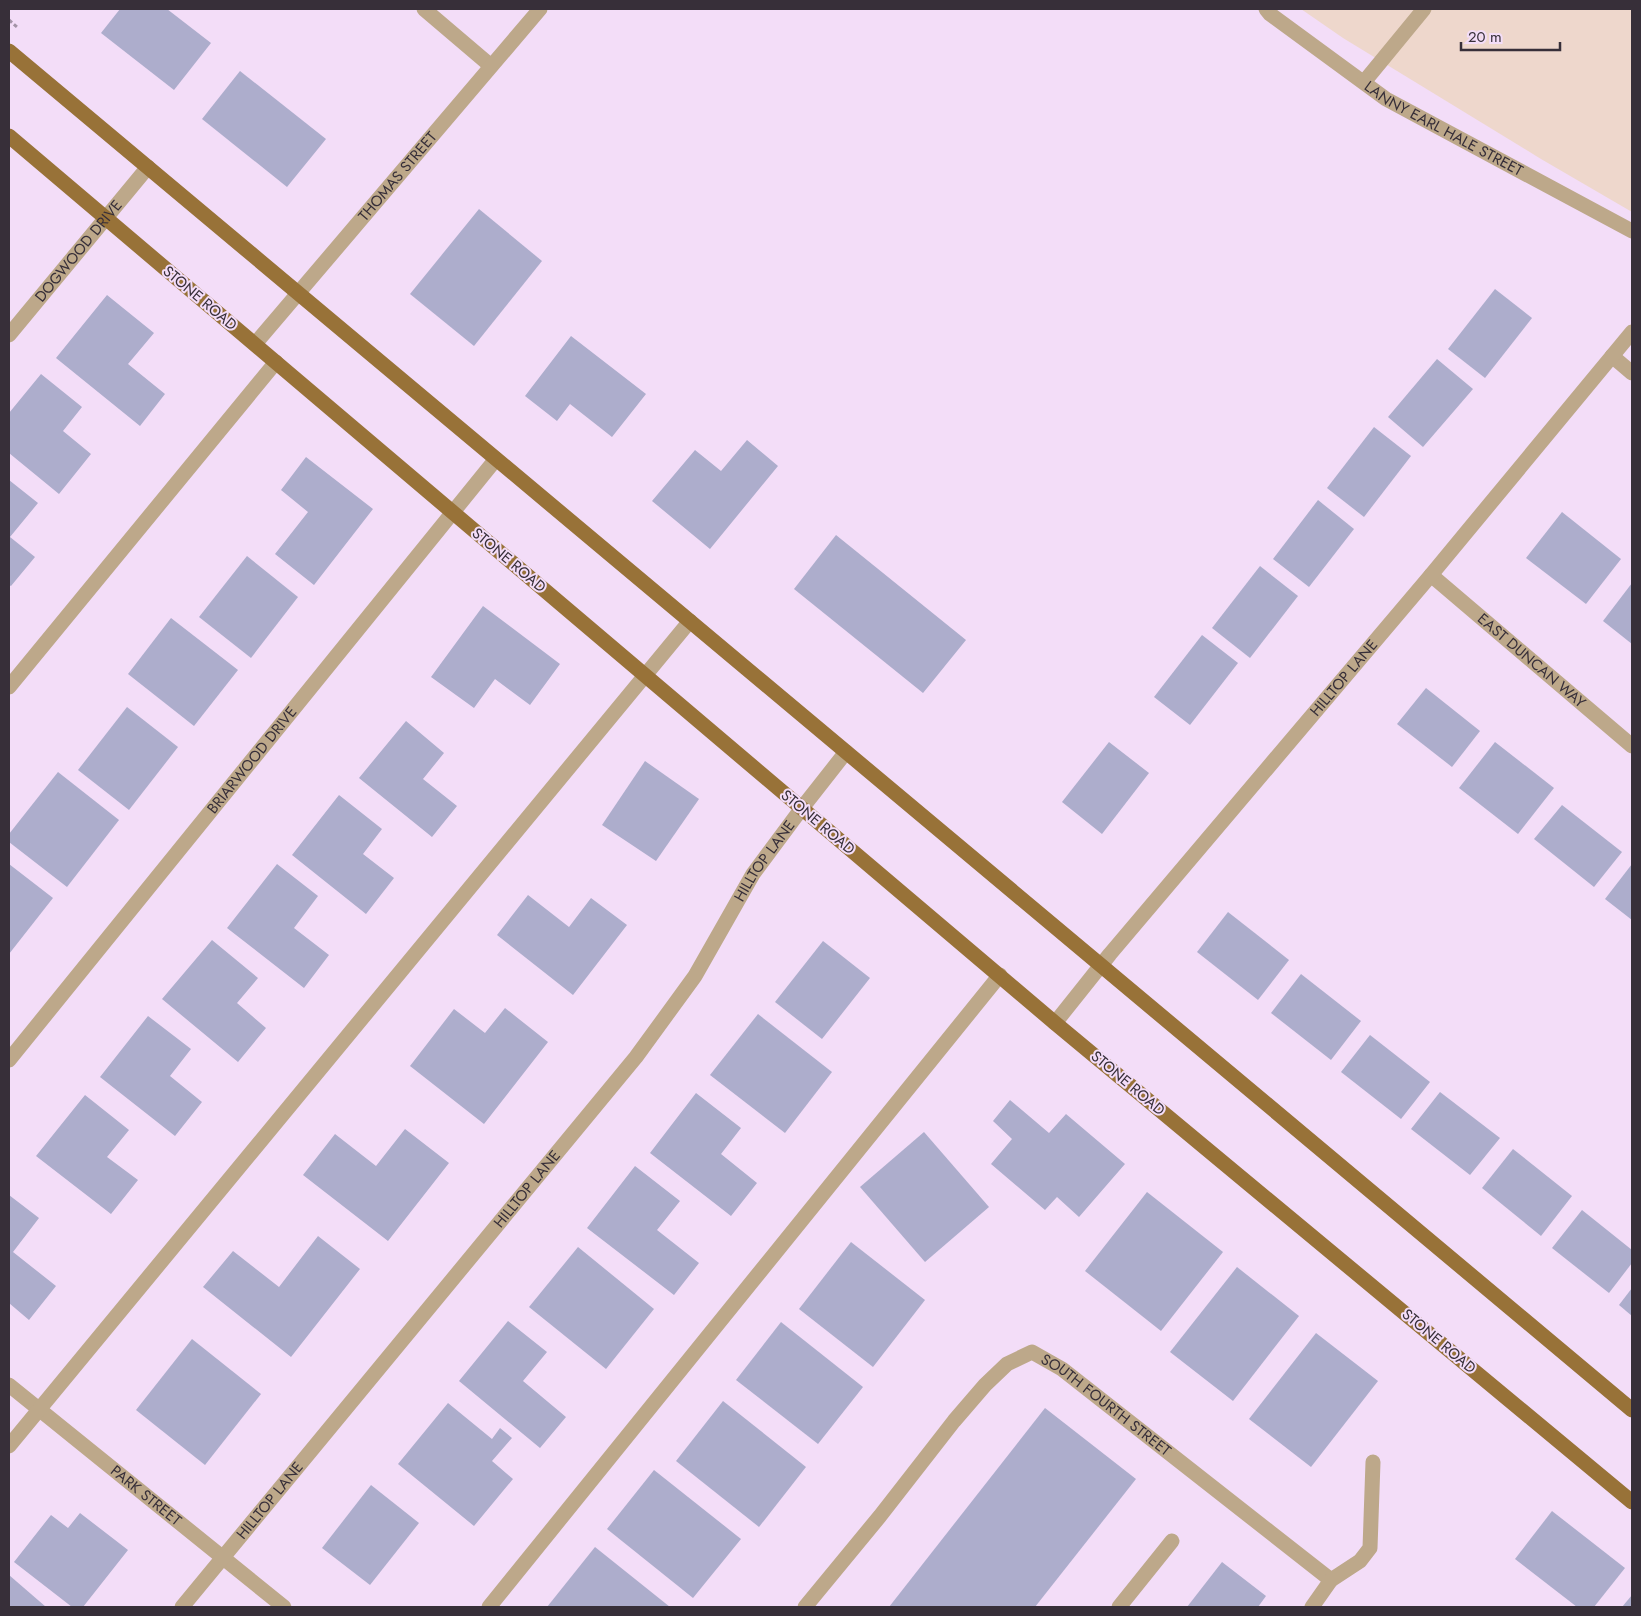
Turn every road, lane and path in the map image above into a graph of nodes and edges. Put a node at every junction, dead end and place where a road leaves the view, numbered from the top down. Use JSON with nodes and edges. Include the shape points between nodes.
{"nodes":[{"id":1,"x":424,"y":9,"type":"edge"},
{"id":2,"x":540,"y":9,"type":"edge"},
{"id":3,"x":1266,"y":9,"type":"edge"},
{"id":4,"x":1424,"y":9,"type":"edge"},
{"id":5,"x":9,"y":51,"type":"edge"},
{"id":6,"x":491,"y":66,"type":"junction"},
{"id":7,"x":1364,"y":82,"type":"junction"},
{"id":8,"x":9,"y":136,"type":"edge"},
{"id":9,"x":148,"y":168,"type":"junction"},
{"id":10,"x":105,"y":218,"type":"junction"},
{"id":11,"x":1632,"y":231,"type":"edge"},
{"id":12,"x":298,"y":293,"type":"junction"},
{"id":13,"x":1632,"y":332,"type":"edge"},
{"id":14,"x":9,"y":335,"type":"edge"},
{"id":15,"x":255,"y":344,"type":"junction"},
{"id":16,"x":1612,"y":356,"type":"junction"},
{"id":17,"x":276,"y":362,"type":"junction"},
{"id":18,"x":1632,"y":373,"type":"edge"},
{"id":19,"x":496,"y":459,"type":"junction"},
{"id":20,"x":452,"y":512,"type":"junction"},
{"id":21,"x":1430,"y":575,"type":"junction"},
{"id":22,"x":690,"y":621,"type":"junction"},
{"id":23,"x":645,"y":675,"type":"junction"},
{"id":24,"x":9,"y":687,"type":"edge"},
{"id":25,"x":1632,"y":746,"type":"edge"},
{"id":26,"x":846,"y":752,"type":"junction"},
{"id":27,"x":802,"y":808,"type":"junction"},
{"id":28,"x":1102,"y":966,"type":"junction"},
{"id":29,"x":1000,"y":975,"type":"junction"},
{"id":30,"x":1055,"y":1023,"type":"junction"},
{"id":31,"x":9,"y":1060,"type":"edge"},
{"id":32,"x":9,"y":1385,"type":"edge"},
{"id":33,"x":39,"y":1409,"type":"junction"},
{"id":34,"x":1632,"y":1410,"type":"edge"},
{"id":35,"x":9,"y":1446,"type":"edge"},
{"id":36,"x":1372,"y":1462,"type":"dead end"},
{"id":37,"x":1632,"y":1502,"type":"edge"},
{"id":38,"x":1172,"y":1541,"type":"dead end"},
{"id":39,"x":222,"y":1558,"type":"junction"},
{"id":40,"x":1331,"y":1580,"type":"junction"},
{"id":41,"x":182,"y":1607,"type":"edge"},
{"id":42,"x":284,"y":1607,"type":"edge"},
{"id":43,"x":489,"y":1607,"type":"edge"},
{"id":44,"x":805,"y":1607,"type":"edge"},
{"id":45,"x":1119,"y":1607,"type":"edge"},
{"id":46,"x":1312,"y":1607,"type":"edge"}],
"edges":[{"from":1,"to":6,"type":"street"},
{"from":2,"to":6,"type":"street","name":"THOMAS STREET"},
{"from":3,"to":7,"type":"street","name":"LANNY EARL HALE STREET"},
{"from":4,"to":7,"type":"street"},
{"from":5,"to":9,"type":"main road"},
{"from":6,"to":12,"type":"street","name":"THOMAS STREET"},
{"from":7,"to":11,"type":"street","name":"LANNY EARL HALE STREET","via":[[1386,98]]},
{"from":8,"to":10,"type":"main road","name":"STONE ROAD"},
{"from":9,"to":10,"type":"street","name":"DOGWOOD DRIVE"},
{"from":9,"to":12,"type":"main road"},
{"from":10,"to":14,"type":"street","name":"DOGWOOD DRIVE"},
{"from":10,"to":15,"type":"main road","name":"STONE ROAD"},
{"from":12,"to":15,"type":"street","name":"THOMAS STREET"},
{"from":12,"to":19,"type":"main road"},
{"from":13,"to":16,"type":"street","name":"HILLTOP LANE"},
{"from":15,"to":17,"type":"main road","name":"STONE ROAD"},
{"from":16,"to":18,"type":"street"},
{"from":16,"to":21,"type":"street","name":"HILLTOP LANE"},
{"from":17,"to":20,"type":"main road","name":"STONE ROAD"},
{"from":17,"to":24,"type":"street"},
{"from":19,"to":20,"type":"street","name":"BRIARWOOD DRIVE"},
{"from":19,"to":22,"type":"main road"},
{"from":20,"to":23,"type":"main road","name":"STONE ROAD"},
{"from":20,"to":31,"type":"street","name":"BRIARWOOD DRIVE"},
{"from":21,"to":25,"type":"street","name":"EAST DUNCAN WAY"},
{"from":21,"to":28,"type":"street","name":"HILLTOP LANE"},
{"from":22,"to":23,"type":"street"},
{"from":22,"to":26,"type":"main road"},
{"from":23,"to":27,"type":"main road","name":"STONE ROAD"},
{"from":23,"to":33,"type":"street"},
{"from":26,"to":27,"type":"street","name":"HILLTOP LANE"},
{"from":26,"to":28,"type":"main road"},
{"from":27,"to":29,"type":"main road","name":"STONE ROAD"},
{"from":27,"to":39,"type":"street","name":"HILLTOP LANE","via":[[753,874],[695,976],[636,1057]]},
{"from":28,"to":30,"type":"street","name":"HILLTOP LANE"},
{"from":28,"to":34,"type":"main road"},
{"from":29,"to":30,"type":"main road","name":"STONE ROAD"},
{"from":29,"to":43,"type":"street"},
{"from":30,"to":37,"type":"main road","name":"STONE ROAD"},
{"from":32,"to":33,"type":"street","name":"PARK STREET"},
{"from":33,"to":35,"type":"street"},
{"from":33,"to":39,"type":"street","name":"PARK STREET"},
{"from":36,"to":40,"type":"street","via":[[1370,1548],[1360,1561]]},
{"from":38,"to":45,"type":"street"},
{"from":39,"to":41,"type":"street","name":"HILLTOP LANE"},
{"from":39,"to":42,"type":"street","name":"PARK STREET"},
{"from":40,"to":44,"type":"street","name":"SOUTH FOURTH STREET","via":[[1062,1369],[1032,1352],[1007,1364],[985,1385]]},
{"from":40,"to":46,"type":"street"}]}
